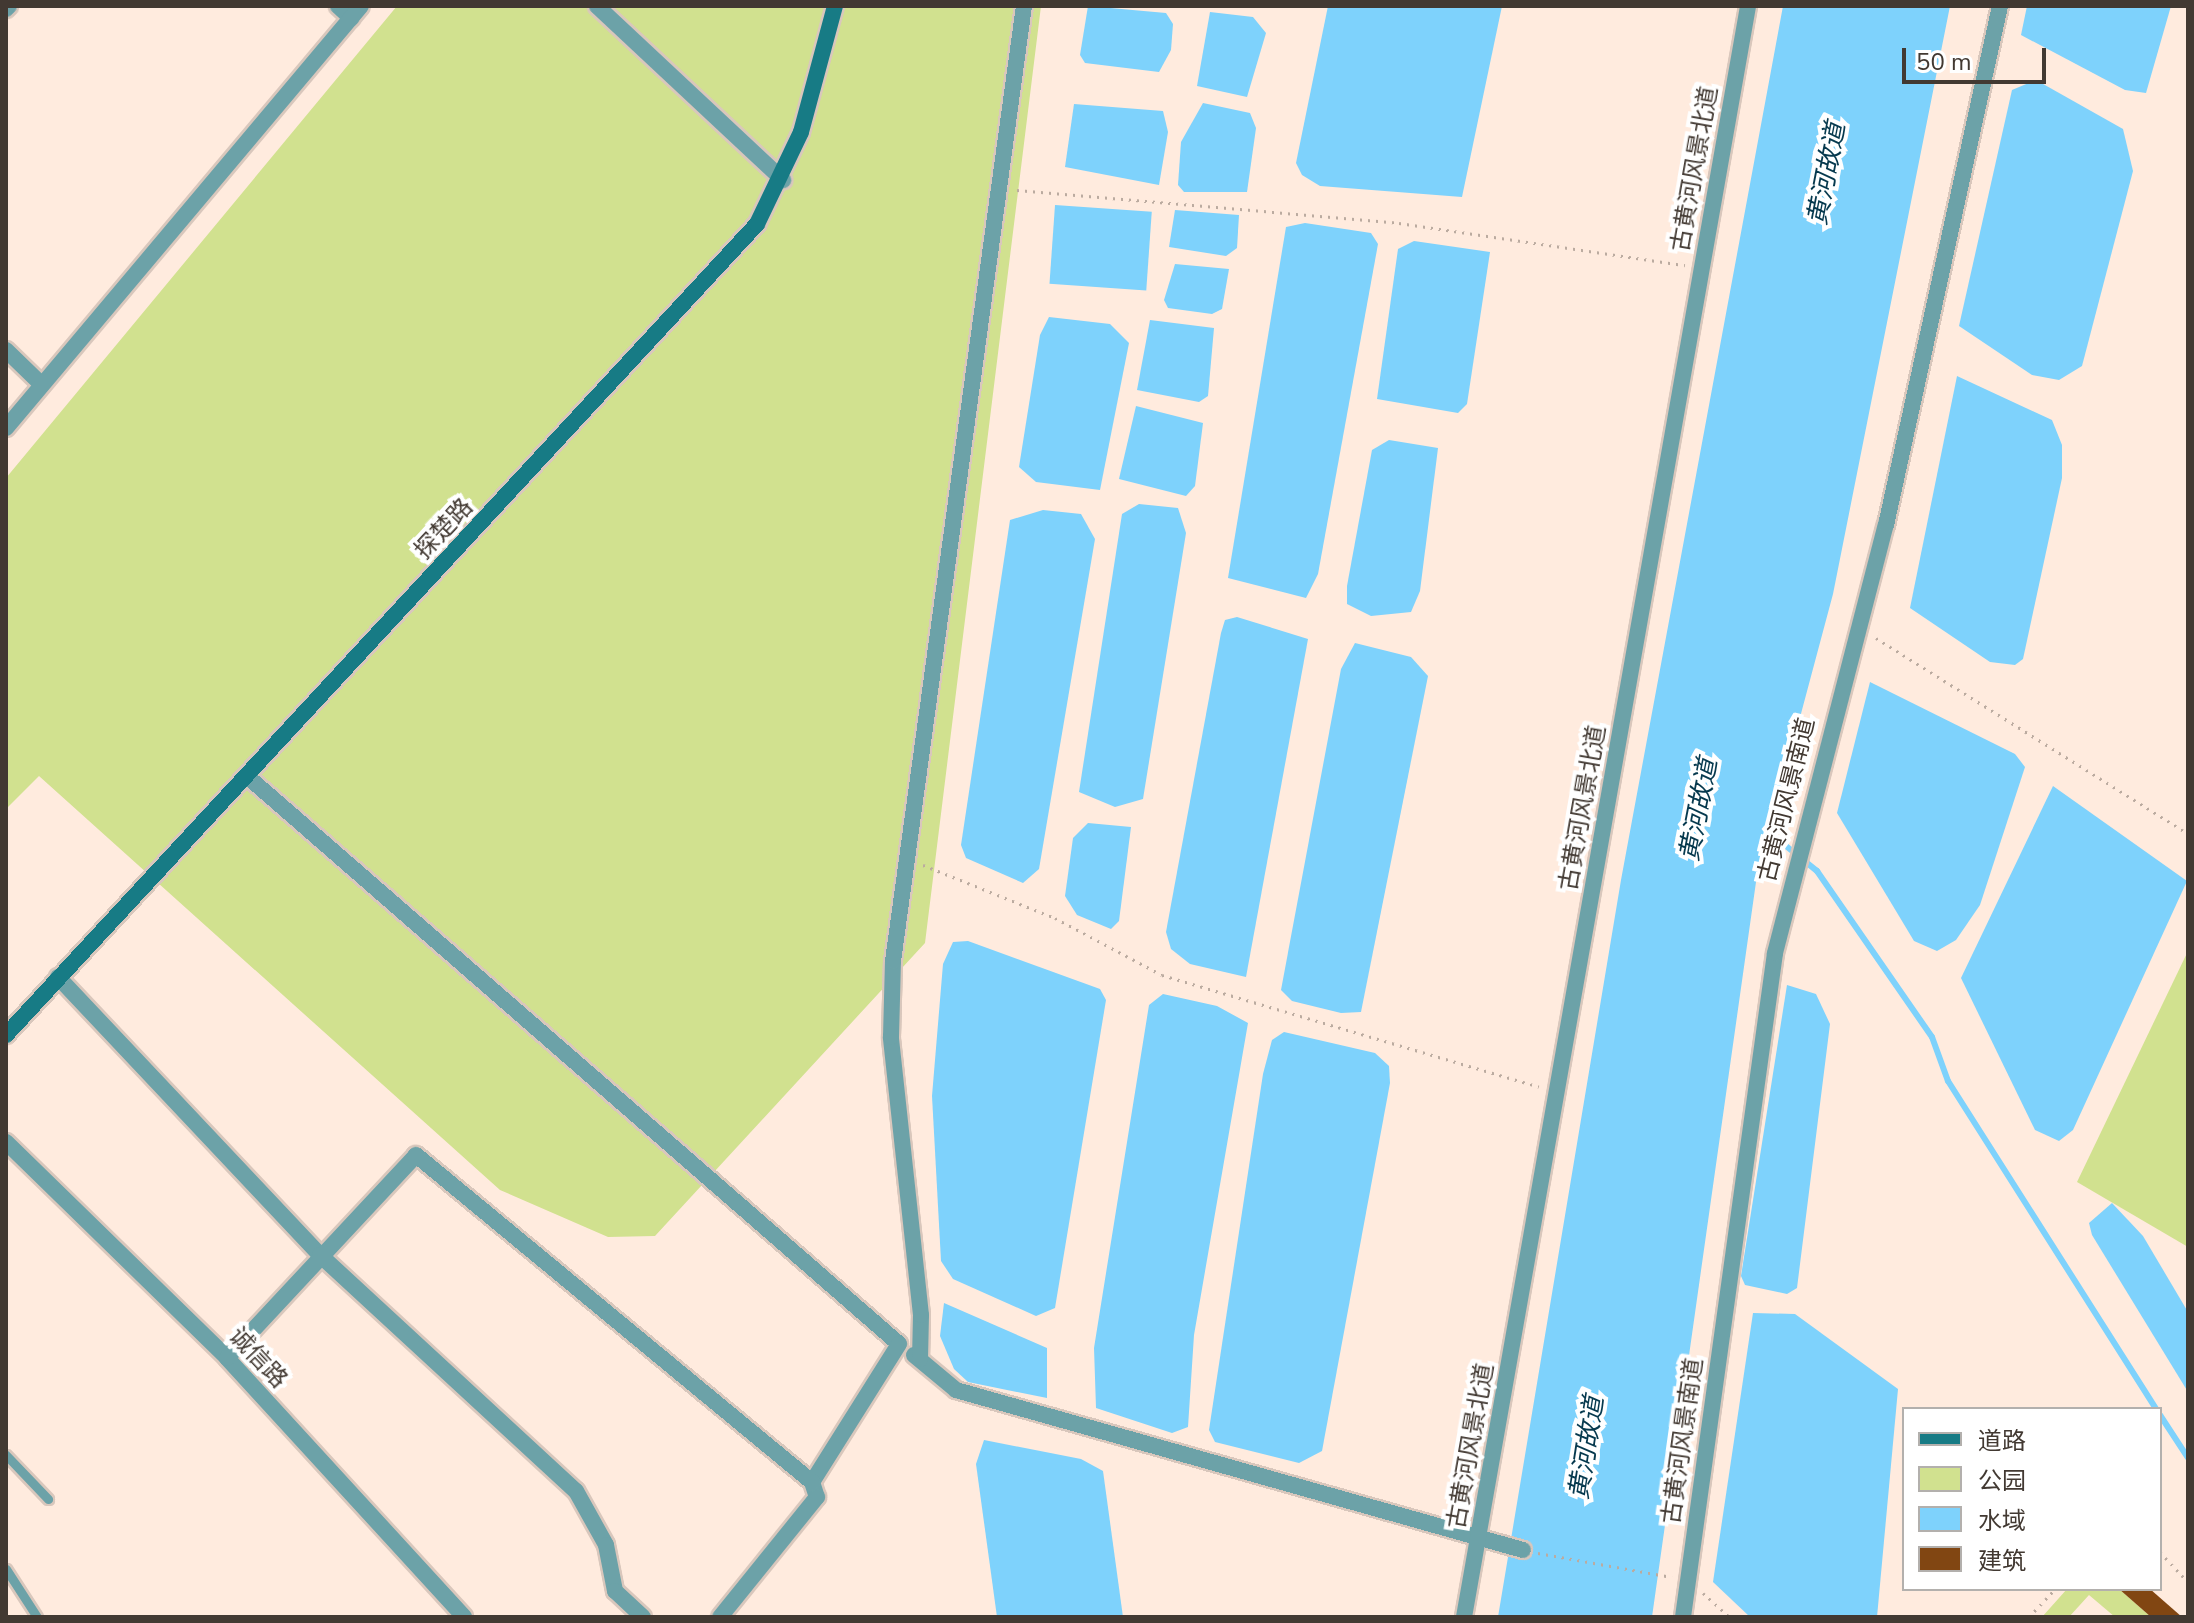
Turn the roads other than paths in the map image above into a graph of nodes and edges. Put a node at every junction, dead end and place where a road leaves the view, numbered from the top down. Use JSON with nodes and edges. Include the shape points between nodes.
{"nodes":[{"id":1,"x":338,"y":6,"type":"edge"},
{"id":2,"x":597,"y":6,"type":"edge"},
{"id":3,"x":835,"y":6,"type":"edge"},
{"id":4,"x":1024,"y":6,"type":"edge"},
{"id":5,"x":1748,"y":6,"type":"edge"},
{"id":6,"x":2000,"y":6,"type":"edge"},
{"id":7,"x":356,"y":12,"type":"edge"},
{"id":8,"x":783,"y":180,"type":"junction"},
{"id":9,"x":6,"y":350,"type":"edge"},
{"id":10,"x":42,"y":385,"type":"junction"},
{"id":11,"x":6,"y":428,"type":"edge"},
{"id":12,"x":248,"y":777,"type":"junction"},
{"id":13,"x":58,"y":977,"type":"junction"},
{"id":14,"x":6,"y":1035,"type":"edge"},
{"id":15,"x":6,"y":1142,"type":"edge"},
{"id":16,"x":320,"y":1255,"type":"junction"},
{"id":17,"x":899,"y":1344,"type":"junction"},
{"id":18,"x":227,"y":1358,"type":"junction"},
{"id":19,"x":920,"y":1359,"type":"junction"},
{"id":20,"x":6,"y":1455,"type":"edge"},
{"id":21,"x":812,"y":1482,"type":"junction"},
{"id":22,"x":48,"y":1499,"type":"dead end"},
{"id":23,"x":1479,"y":1541,"type":"junction"},
{"id":24,"x":1523,"y":1550,"type":"road end"},
{"id":25,"x":6,"y":1569,"type":"edge"},
{"id":26,"x":37,"y":1617,"type":"edge"},
{"id":27,"x":464,"y":1617,"type":"edge"},
{"id":28,"x":643,"y":1617,"type":"edge"},
{"id":29,"x":720,"y":1617,"type":"edge"},
{"id":30,"x":1464,"y":1617,"type":"edge"},
{"id":31,"x":1683,"y":1617,"type":"edge"}],
"edges":[{"from":1,"to":7,"type":"street"},
{"from":2,"to":8,"type":"street"},
{"from":3,"to":8,"type":"main road","name":"探楚路"},
{"from":4,"to":19,"type":"street","via":[[907,859],[891,1037],[921,1315]]},
{"from":5,"to":23,"type":"street","name":"古黄河风景北道"},
{"from":6,"to":31,"type":"street","name":"古黄河风景南道","via":[[1858,627],[1775,953]]},
{"from":7,"to":10,"type":"street"},
{"from":8,"to":12,"type":"main road","name":"探楚路","via":[[757,224]]},
{"from":9,"to":10,"type":"street"},
{"from":10,"to":11,"type":"street"},
{"from":12,"to":13,"type":"main road","name":"探楚路"},
{"from":12,"to":17,"type":"street"},
{"from":13,"to":14,"type":"main road","name":"探楚路"},
{"from":13,"to":16,"type":"street"},
{"from":15,"to":18,"type":"street","name":"诚信路"},
{"from":16,"to":18,"type":"street"},
{"from":16,"to":21,"type":"street","via":[[416,1155]]},
{"from":16,"to":28,"type":"street","via":[[576,1491],[606,1545],[615,1591]]},
{"from":17,"to":19,"type":"street"},
{"from":17,"to":21,"type":"street"},
{"from":18,"to":27,"type":"street","name":"诚信路"},
{"from":19,"to":23,"type":"street","via":[[956,1390]]},
{"from":20,"to":22,"type":"lane"},
{"from":21,"to":29,"type":"street","via":[[817,1497]]},
{"from":23,"to":24,"type":"street"},
{"from":23,"to":30,"type":"street","name":"古黄河风景北道"},
{"from":25,"to":26,"type":"lane"}]}
